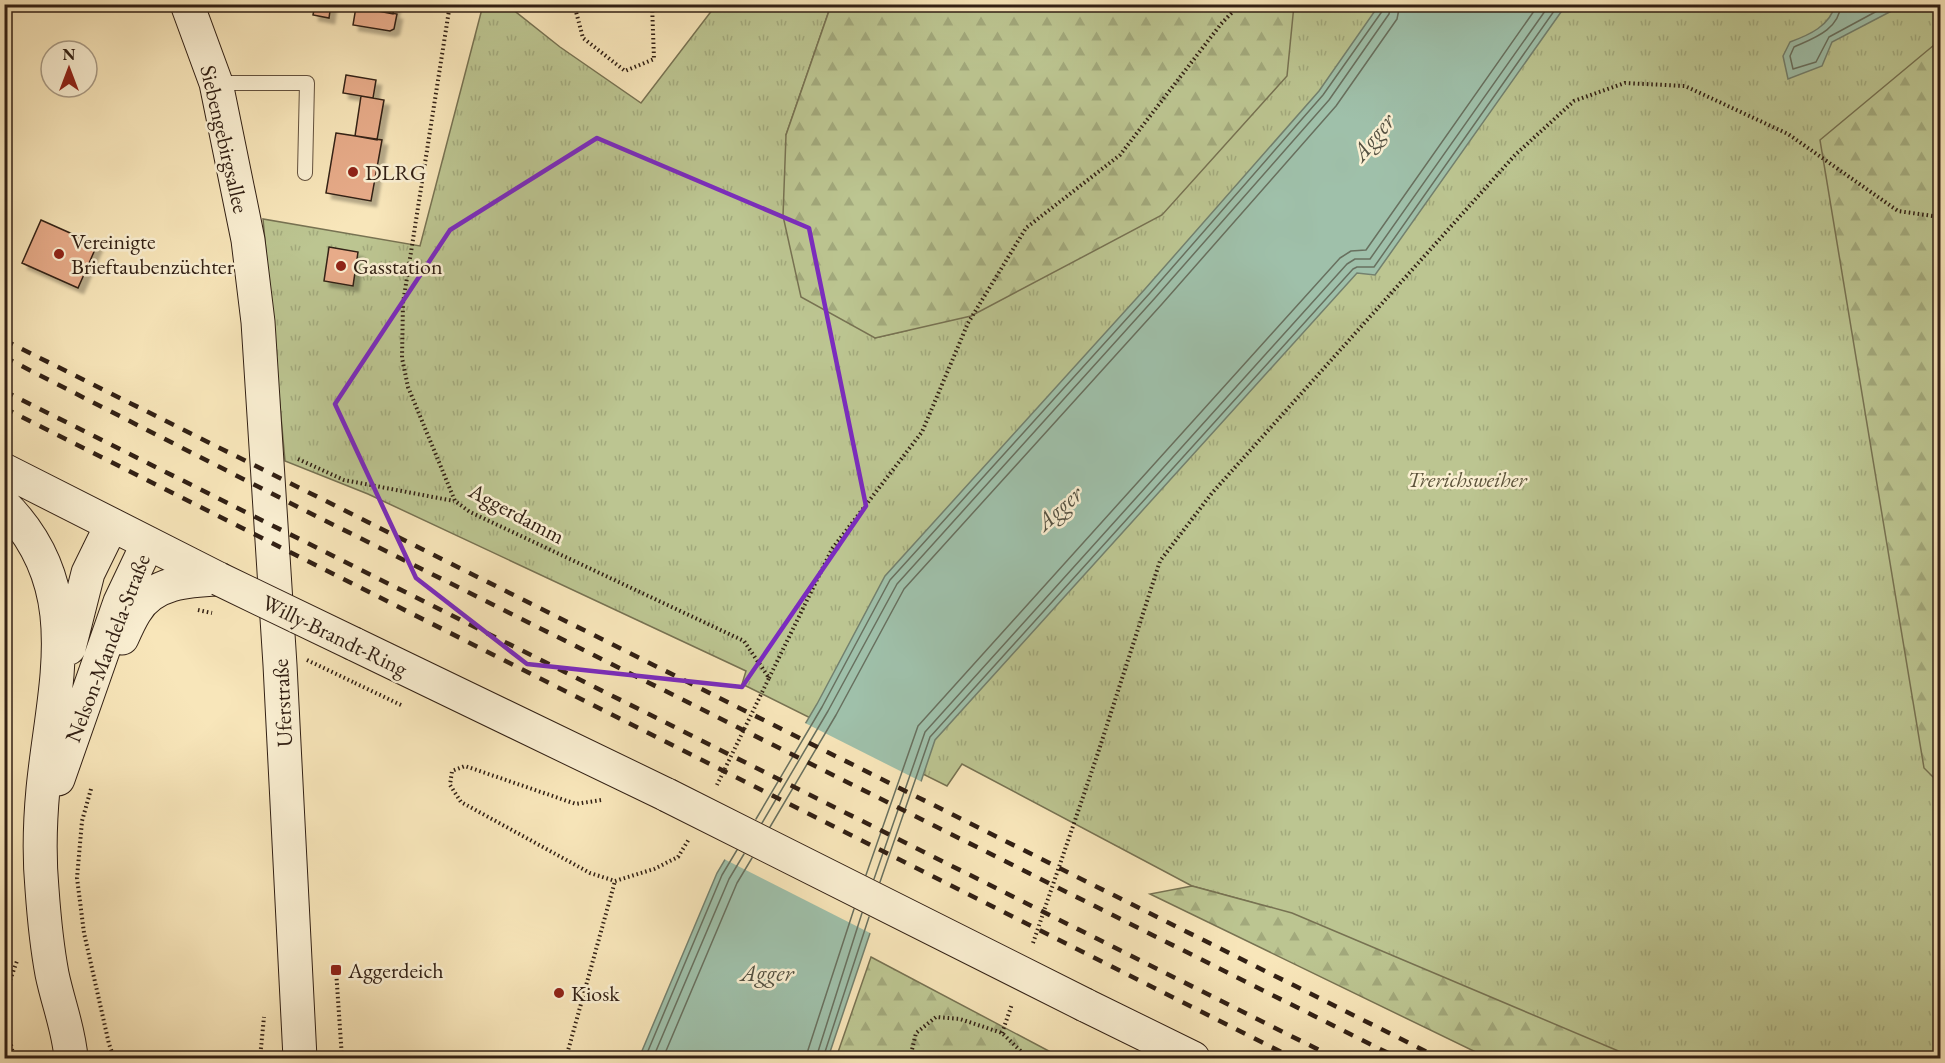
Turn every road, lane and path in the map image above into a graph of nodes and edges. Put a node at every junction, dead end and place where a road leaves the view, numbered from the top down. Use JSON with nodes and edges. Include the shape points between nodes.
{"nodes":[{"id":1,"x":188,"y":4,"type":"edge"},
{"id":2,"x":450,"y":4,"type":"edge"},
{"id":3,"x":574,"y":4,"type":"edge"},
{"id":4,"x":652,"y":4,"type":"edge"},
{"id":5,"x":1240,"y":4,"type":"edge"},
{"id":6,"x":216,"y":83,"type":"junction"},
{"id":7,"x":305,"y":173,"type":"dead end"},
{"id":8,"x":1941,"y":217,"type":"edge"},
{"id":9,"x":248,"y":240,"type":"joint"},
{"id":10,"x":267,"y":444,"type":"junction"},
{"id":11,"x":4,"y":470,"type":"edge"},
{"id":12,"x":455,"y":501,"type":"junction"},
{"id":13,"x":4,"y":505,"type":"edge"},
{"id":14,"x":111,"y":526,"type":"junction"},
{"id":15,"x":148,"y":543,"type":"junction"},
{"id":16,"x":204,"y":575,"type":"junction"},
{"id":17,"x":769,"y":678,"type":"junction"},
{"id":18,"x":55,"y":696,"type":"junction"},
{"id":19,"x":67,"y":753,"type":"junction"},
{"id":20,"x":94,"y":778,"type":"dead end"},
{"id":21,"x":712,"y":795,"type":"dead end"},
{"id":22,"x":605,"y":799,"type":"dead end"},
{"id":23,"x":41,"y":832,"type":"junction"},
{"id":24,"x":690,"y":837,"type":"dead end"},
{"id":25,"x":615,"y":881,"type":"junction"},
{"id":26,"x":1032,"y":945,"type":"dead end"},
{"id":27,"x":336,"y":970,"type":"dead end"},
{"id":28,"x":297,"y":1000,"type":"junction"},
{"id":29,"x":1014,"y":1000,"type":"dead end"},
{"id":30,"x":4,"y":1014,"type":"edge"},
{"id":31,"x":1002,"y":1033,"type":"junction"},
{"id":32,"x":72,"y":1054,"type":"edge"},
{"id":33,"x":14,"y":1059,"type":"edge"},
{"id":34,"x":114,"y":1059,"type":"edge"},
{"id":35,"x":280,"y":1059,"type":"edge"},
{"id":36,"x":300,"y":1059,"type":"edge"},
{"id":37,"x":342,"y":1059,"type":"edge"},
{"id":38,"x":566,"y":1059,"type":"edge"},
{"id":39,"x":910,"y":1059,"type":"edge"},
{"id":40,"x":1028,"y":1059,"type":"edge"},
{"id":41,"x":1193,"y":1059,"type":"edge"}],
"edges":[{"from":1,"to":6,"type":"street","name":"Siebengebirgsallee"},
{"from":2,"to":12,"type":"path","name":"Aggerdamm","via":[[403,303],[402,358],[408,387]]},
{"from":3,"to":4,"type":"path","via":[[583,39],[625,71],[654,59]]},
{"from":5,"to":17,"type":"path","via":[[1120,155],[1026,228],[968,323],[922,432],[832,549]]},
{"from":6,"to":7,"type":"lane","via":[[307,83]]},
{"from":6,"to":9,"type":"street","name":"Siebengebirgsallee"},
{"from":8,"to":26,"type":"path","via":[[1898,211],[1788,134],[1685,86],[1626,83],[1574,101],[1515,155],[1212,493],[1160,561]]},
{"from":9,"to":10,"type":"street","name":"Uferstraße"},
{"from":10,"to":12,"type":"path","via":[[344,480]]},
{"from":10,"to":28,"type":"street","name":"Uferstraße"},
{"from":11,"to":14,"type":"street","name":"Willy-Brandt-Ring"},
{"from":12,"to":17,"type":"path","name":"Aggerdamm","via":[[480,517],[744,641]]},
{"from":13,"to":18,"type":"street","name":"Nelson-Mandela-Straße","via":[[37,545],[49,572],[58,609]]},
{"from":14,"to":15,"type":"street","name":"Willy-Brandt-Ring"},
{"from":14,"to":18,"type":"street","name":"Nelson-Mandela-Straße","via":[[88,573]]},
{"from":15,"to":16,"type":"street","name":"Willy-Brandt-Ring"},
{"from":15,"to":19,"type":"street","name":"Nelson-Mandela-Straße","via":[[120,602]]},
{"from":16,"to":19,"type":"street","name":"Nelson-Mandela-Straße","via":[[170,585],[136,610]]},
{"from":16,"to":41,"type":"street","name":"Willy-Brandt-Ring","bridge":true,"via":[[667,795]]},
{"from":17,"to":21,"type":"path"},
{"from":18,"to":23,"type":"street","name":"Nelson-Mandela-Straße"},
{"from":19,"to":23,"type":"street","name":"Nelson-Mandela-Straße"},
{"from":20,"to":34,"type":"path","via":[[82,822],[77,878],[84,933]]},
{"from":22,"to":25,"type":"path","via":[[576,804],[465,766],[452,771],[450,785],[461,802],[590,873]]},
{"from":23,"to":32,"type":"street","name":"Nelson-Mandela-Straße","via":[[41,887],[52,973]]},
{"from":24,"to":25,"type":"path","via":[[678,857]]},
{"from":25,"to":38,"type":"path"},
{"from":27,"to":37,"type":"path"},
{"from":28,"to":35,"type":"street","via":[[286,1024]]},
{"from":28,"to":36,"type":"street","name":"Uferstraße"},
{"from":29,"to":31,"type":"path"},
{"from":30,"to":33,"type":"path"},
{"from":31,"to":39,"type":"path","via":[[960,1019],[936,1017],[916,1033]]},
{"from":31,"to":40,"type":"path"}]}
